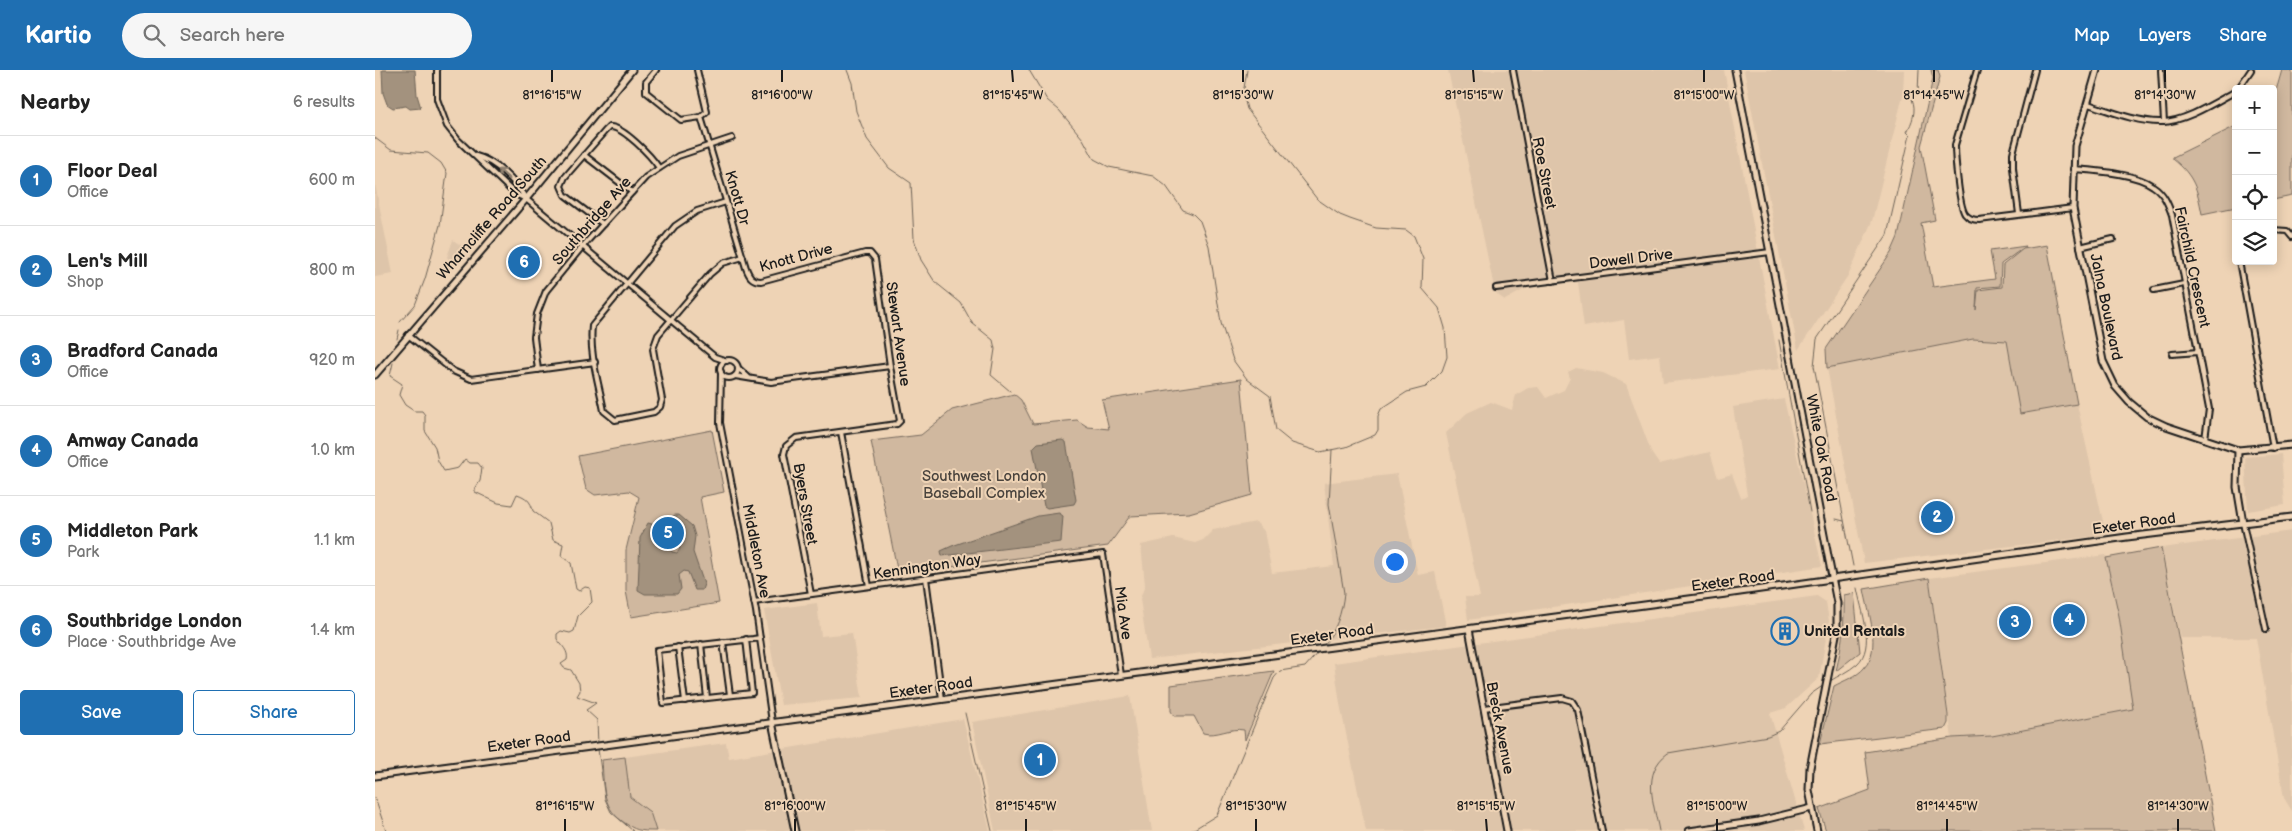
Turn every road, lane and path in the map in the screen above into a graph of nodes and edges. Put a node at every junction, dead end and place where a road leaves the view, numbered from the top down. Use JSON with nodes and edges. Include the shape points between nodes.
{"nodes":[{"id":1,"x":437,"y":70,"type":"edge"},
{"id":2,"x":632,"y":70,"type":"edge"},
{"id":3,"x":637,"y":70,"type":"edge"},
{"id":4,"x":656,"y":70,"type":"edge"},
{"id":5,"x":697,"y":70,"type":"edge"},
{"id":6,"x":1513,"y":70,"type":"edge"},
{"id":7,"x":1735,"y":70,"type":"edge"},
{"id":8,"x":1977,"y":70,"type":"edge"},
{"id":9,"x":2035,"y":70,"type":"edge"},
{"id":10,"x":2097,"y":70,"type":"edge"},
{"id":11,"x":2161,"y":70,"type":"edge"},
{"id":12,"x":2251,"y":70,"type":"edge"},
{"id":13,"x":628,"y":77,"type":"junction"},
{"id":14,"x":2240,"y":85,"type":"edge"},
{"id":15,"x":2232,"y":93,"type":"edge"},
{"id":16,"x":2088,"y":104,"type":"junction"},
{"id":17,"x":701,"y":118,"type":"junction"},
{"id":18,"x":2164,"y":122,"type":"junction"},
{"id":19,"x":732,"y":138,"type":"dead end"},
{"id":20,"x":710,"y":145,"type":"junction"},
{"id":21,"x":584,"y":155,"type":"junction"},
{"id":22,"x":476,"y":156,"type":"junction"},
{"id":23,"x":659,"y":168,"type":"junction"},
{"id":24,"x":2073,"y":169,"type":"junction"},
{"id":25,"x":632,"y":192,"type":"junction"},
{"id":26,"x":526,"y":199,"type":"junction"},
{"id":27,"x":726,"y":202,"type":"junction"},
{"id":28,"x":2073,"y":208,"type":"junction"},
{"id":29,"x":2019,"y":214,"type":"junction"},
{"id":30,"x":603,"y":224,"type":"junction"},
{"id":31,"x":2277,"y":230,"type":"edge"},
{"id":32,"x":2292,"y":237,"type":"edge"},
{"id":33,"x":2113,"y":239,"type":"dead end"},
{"id":34,"x":2081,"y":246,"type":"junction"},
{"id":35,"x":582,"y":247,"type":"junction"},
{"id":36,"x":1770,"y":252,"type":"junction"},
{"id":37,"x":870,"y":253,"type":"joint"},
{"id":38,"x":743,"y":257,"type":"junction"},
{"id":39,"x":2240,"y":265,"type":"edge"},
{"id":40,"x":1553,"y":281,"type":"junction"},
{"id":41,"x":626,"y":282,"type":"junction"},
{"id":42,"x":2184,"y":284,"type":"junction"},
{"id":43,"x":1496,"y":288,"type":"dead end"},
{"id":44,"x":2154,"y":290,"type":"dead end"},
{"id":45,"x":672,"y":320,"type":"junction"},
{"id":46,"x":409,"y":335,"type":"junction"},
{"id":47,"x":2198,"y":352,"type":"junction"},
{"id":48,"x":2172,"y":354,"type":"dead end"},
{"id":49,"x":715,"y":357,"type":"junction"},
{"id":50,"x":727,"y":361,"type":"junction"},
{"id":51,"x":595,"y":362,"type":"junction"},
{"id":52,"x":890,"y":366,"type":"junction"},
{"id":53,"x":738,"y":368,"type":"junction"},
{"id":54,"x":538,"y":370,"type":"junction"},
{"id":55,"x":721,"y":371,"type":"junction"},
{"id":56,"x":375,"y":375,"type":"edge"},
{"id":57,"x":735,"y":376,"type":"junction"},
{"id":58,"x":748,"y":377,"type":"junction"},
{"id":59,"x":730,"y":378,"type":"junction"},
{"id":60,"x":722,"y":384,"type":"junction"},
{"id":61,"x":900,"y":421,"type":"joint"},
{"id":62,"x":841,"y":432,"type":"junction"},
{"id":63,"x":2205,"y":438,"type":"junction"},
{"id":64,"x":2292,"y":445,"type":"edge"},
{"id":65,"x":2273,"y":448,"type":"junction"},
{"id":66,"x":2239,"y":450,"type":"junction"},
{"id":67,"x":2292,"y":518,"type":"edge"},
{"id":68,"x":2243,"y":523,"type":"junction"},
{"id":69,"x":1103,"y":554,"type":"joint"},
{"id":70,"x":926,"y":578,"type":"junction"},
{"id":71,"x":1833,"y":579,"type":"junction"},
{"id":72,"x":869,"y":586,"type":"junction"},
{"id":73,"x":811,"y":594,"type":"junction"},
{"id":74,"x":754,"y":602,"type":"junction"},
{"id":75,"x":1469,"y":629,"type":"junction"},
{"id":76,"x":2267,"y":629,"type":"dead end"},
{"id":77,"x":760,"y":638,"type":"junction"},
{"id":78,"x":746,"y":639,"type":"junction"},
{"id":79,"x":723,"y":642,"type":"junction"},
{"id":80,"x":701,"y":644,"type":"junction"},
{"id":81,"x":678,"y":647,"type":"junction"},
{"id":82,"x":1121,"y":676,"type":"junction"},
{"id":83,"x":730,"y":695,"type":"junction"},
{"id":84,"x":707,"y":698,"type":"junction"},
{"id":85,"x":685,"y":700,"type":"junction"},
{"id":86,"x":942,"y":700,"type":"junction"},
{"id":87,"x":1484,"y":708,"type":"junction"},
{"id":88,"x":772,"y":722,"type":"junction"},
{"id":89,"x":375,"y":776,"type":"edge"},
{"id":90,"x":1812,"y":808,"type":"junction"},
{"id":91,"x":1721,"y":829,"type":"edge"},
{"id":92,"x":795,"y":831,"type":"edge"},
{"id":93,"x":1507,"y":831,"type":"edge"},
{"id":94,"x":1602,"y":831,"type":"edge"},
{"id":95,"x":1689,"y":831,"type":"edge"},
{"id":96,"x":1817,"y":831,"type":"edge"}],
"edges":[{"from":1,"to":22,"type":"street","via":[[436,93],[441,116],[454,136]]},
{"from":2,"to":13,"type":"main road","name":"Wharncliffe Road South"},
{"from":3,"to":13,"type":"main road","name":"Wharncliffe Road South"},
{"from":4,"to":17,"type":"street","via":[[646,82],[646,92],[681,120]]},
{"from":5,"to":17,"type":"street","via":[[708,107]]},
{"from":6,"to":40,"type":"street","name":"Roe Street"},
{"from":7,"to":36,"type":"main road","name":"White Oak Road"},
{"from":8,"to":29,"type":"street","via":[[1955,145],[1963,212],[1971,219],[1979,220]]},
{"from":9,"to":29,"type":"street","via":[[2013,153]]},
{"from":10,"to":16,"type":"main road","name":"Jalna Boulevard"},
{"from":11,"to":18,"type":"street"},
{"from":12,"to":14,"type":"street"},
{"from":13,"to":26,"type":"main road","name":"Wharncliffe Road South"},
{"from":15,"to":18,"type":"street","via":[[2187,116]]},
{"from":16,"to":18,"type":"street"},
{"from":16,"to":24,"type":"main road","name":"Jalna Boulevard","via":[[2075,146]]},
{"from":17,"to":20,"type":"street","name":"Knott Dr"},
{"from":19,"to":20,"type":"street","name":"Southbridge Ave"},
{"from":20,"to":23,"type":"street","name":"Southbridge Ave","via":[[678,156]]},
{"from":20,"to":27,"type":"street","name":"Knott Dr"},
{"from":21,"to":23,"type":"street","via":[[612,127],[648,153]]},
{"from":21,"to":25,"type":"street"},
{"from":21,"to":30,"type":"street","via":[[562,182],[561,190]]},
{"from":22,"to":26,"type":"street","via":[[515,194]]},
{"from":26,"to":22,"type":"street","one_way":true,"via":[[501,172]]},
{"from":23,"to":25,"type":"street","name":"Southbridge Ave"},
{"from":24,"to":28,"type":"main road","name":"Jalna Boulevard"},
{"from":24,"to":42,"type":"street","name":"Fairchild Crescent","via":[[2109,173],[2145,181],[2155,187],[2165,198],[2172,215]]},
{"from":25,"to":30,"type":"street","name":"Southbridge Ave"},
{"from":26,"to":35,"type":"street"},
{"from":26,"to":46,"type":"main road","name":"Wharncliffe Road South"},
{"from":27,"to":38,"type":"street","name":"Knott Dr"},
{"from":27,"to":41,"type":"street","via":[[697,210],[675,226]]},
{"from":28,"to":29,"type":"street"},
{"from":28,"to":34,"type":"main road","name":"Jalna Boulevard"},
{"from":30,"to":35,"type":"street","name":"Southbridge Ave"},
{"from":31,"to":32,"type":"street","via":[[2287,231]]},
{"from":33,"to":34,"type":"street"},
{"from":34,"to":63,"type":"main road","name":"Jalna Boulevard","via":[[2103,362],[2115,386],[2147,416],[2166,426]]},
{"from":35,"to":41,"type":"street"},
{"from":35,"to":54,"type":"street","name":"Southbridge Ave","via":[[546,291],[537,314],[534,338]]},
{"from":36,"to":40,"type":"street","name":"Dowell Drive"},
{"from":36,"to":71,"type":"main road","name":"White Oak Road"},
{"from":37,"to":38,"type":"street","name":"Knott Drive","via":[[756,281],[749,276]]},
{"from":37,"to":52,"type":"street","name":"Stewart Avenue","via":[[875,259]]},
{"from":38,"to":45,"type":"street","via":[[723,263],[710,274]]},
{"from":39,"to":65,"type":"street"},
{"from":40,"to":43,"type":"street","name":"Dowell Drive"},
{"from":41,"to":45,"type":"street"},
{"from":41,"to":51,"type":"street","via":[[592,326]]},
{"from":42,"to":44,"type":"street"},
{"from":42,"to":47,"type":"street","name":"Fairchild Crescent"},
{"from":45,"to":49,"type":"street"},
{"from":45,"to":51,"type":"street","via":[[658,335],[653,349],[662,400],[654,412],[615,420],[608,416],[604,411]]},
{"from":46,"to":54,"type":"street","via":[[453,371],[471,379]]},
{"from":46,"to":56,"type":"main road","name":"Wharncliffe Road South"},
{"from":47,"to":48,"type":"street"},
{"from":47,"to":63,"type":"street","name":"Fairchild Crescent","via":[[2209,409]]},
{"from":49,"to":50,"type":"street"},
{"from":49,"to":55,"type":"street"},
{"from":50,"to":53,"type":"street","via":[[735,363]]},
{"from":50,"to":55,"type":"street"},
{"from":51,"to":54,"type":"street"},
{"from":52,"to":58,"type":"street","via":[[771,382]]},
{"from":52,"to":61,"type":"street","name":"Stewart Avenue"},
{"from":53,"to":57,"type":"street"},
{"from":53,"to":58,"type":"street"},
{"from":55,"to":59,"type":"street"},
{"from":55,"to":60,"type":"street","name":"Middleton Ave"},
{"from":57,"to":58,"type":"street"},
{"from":57,"to":59,"type":"street"},
{"from":59,"to":60,"type":"street"},
{"from":60,"to":74,"type":"street","name":"Middleton Ave","via":[[721,423]]},
{"from":61,"to":62,"type":"street","name":"Byers Street"},
{"from":62,"to":72,"type":"street"},
{"from":62,"to":73,"type":"street","name":"Byers Street","via":[[796,438],[786,446]]},
{"from":63,"to":66,"type":"main road","name":"Jalna Boulevard"},
{"from":64,"to":65,"type":"main road","name":"Jalna Boulevard"},
{"from":65,"to":66,"type":"main road","name":"Jalna Boulevard"},
{"from":66,"to":68,"type":"main road","via":[[2237,487]]},
{"from":67,"to":68,"type":"main road","name":"Exeter Road"},
{"from":68,"to":71,"type":"main road","name":"Exeter Road"},
{"from":68,"to":76,"type":"street"},
{"from":69,"to":70,"type":"street","name":"Kennington Way"},
{"from":69,"to":82,"type":"street","name":"Mia Ave"},
{"from":70,"to":72,"type":"street","name":"Kennington Way"},
{"from":70,"to":86,"type":"street"},
{"from":71,"to":75,"type":"main road","name":"Exeter Road"},
{"from":71,"to":90,"type":"main road","name":"White Oak Road","via":[[1837,630],[1810,768]]},
{"from":72,"to":73,"type":"street","name":"Kennington Way"},
{"from":73,"to":74,"type":"street","name":"Kennington Way"},
{"from":74,"to":77,"type":"street","name":"Middleton Ave"},
{"from":75,"to":82,"type":"main road","name":"Exeter Road"},
{"from":75,"to":87,"type":"main road","name":"Breck Avenue"},
{"from":77,"to":78,"type":"street"},
{"from":77,"to":88,"type":"street","name":"Middleton Ave"},
{"from":78,"to":79,"type":"street"},
{"from":78,"to":83,"type":"street","via":[[752,693]]},
{"from":79,"to":80,"type":"street"},
{"from":79,"to":83,"type":"street"},
{"from":80,"to":81,"type":"street"},
{"from":80,"to":84,"type":"street"},
{"from":81,"to":85,"type":"street"},
{"from":81,"to":85,"type":"street","via":[[657,650],[663,703]]},
{"from":82,"to":86,"type":"main road","name":"Exeter Road"},
{"from":83,"to":84,"type":"street"},
{"from":84,"to":85,"type":"street"},
{"from":86,"to":88,"type":"main road","name":"Exeter Road"},
{"from":87,"to":93,"type":"main road","name":"Breck Avenue"},
{"from":87,"to":94,"type":"street","via":[[1562,698],[1574,703]]},
{"from":88,"to":89,"type":"main road","name":"Exeter Road"},
{"from":88,"to":92,"type":"main road"},
{"from":90,"to":91,"type":"main road"},
{"from":90,"to":96,"type":"main road","name":"White Oak Road"},
{"from":91,"to":95,"type":"main road"}]}
